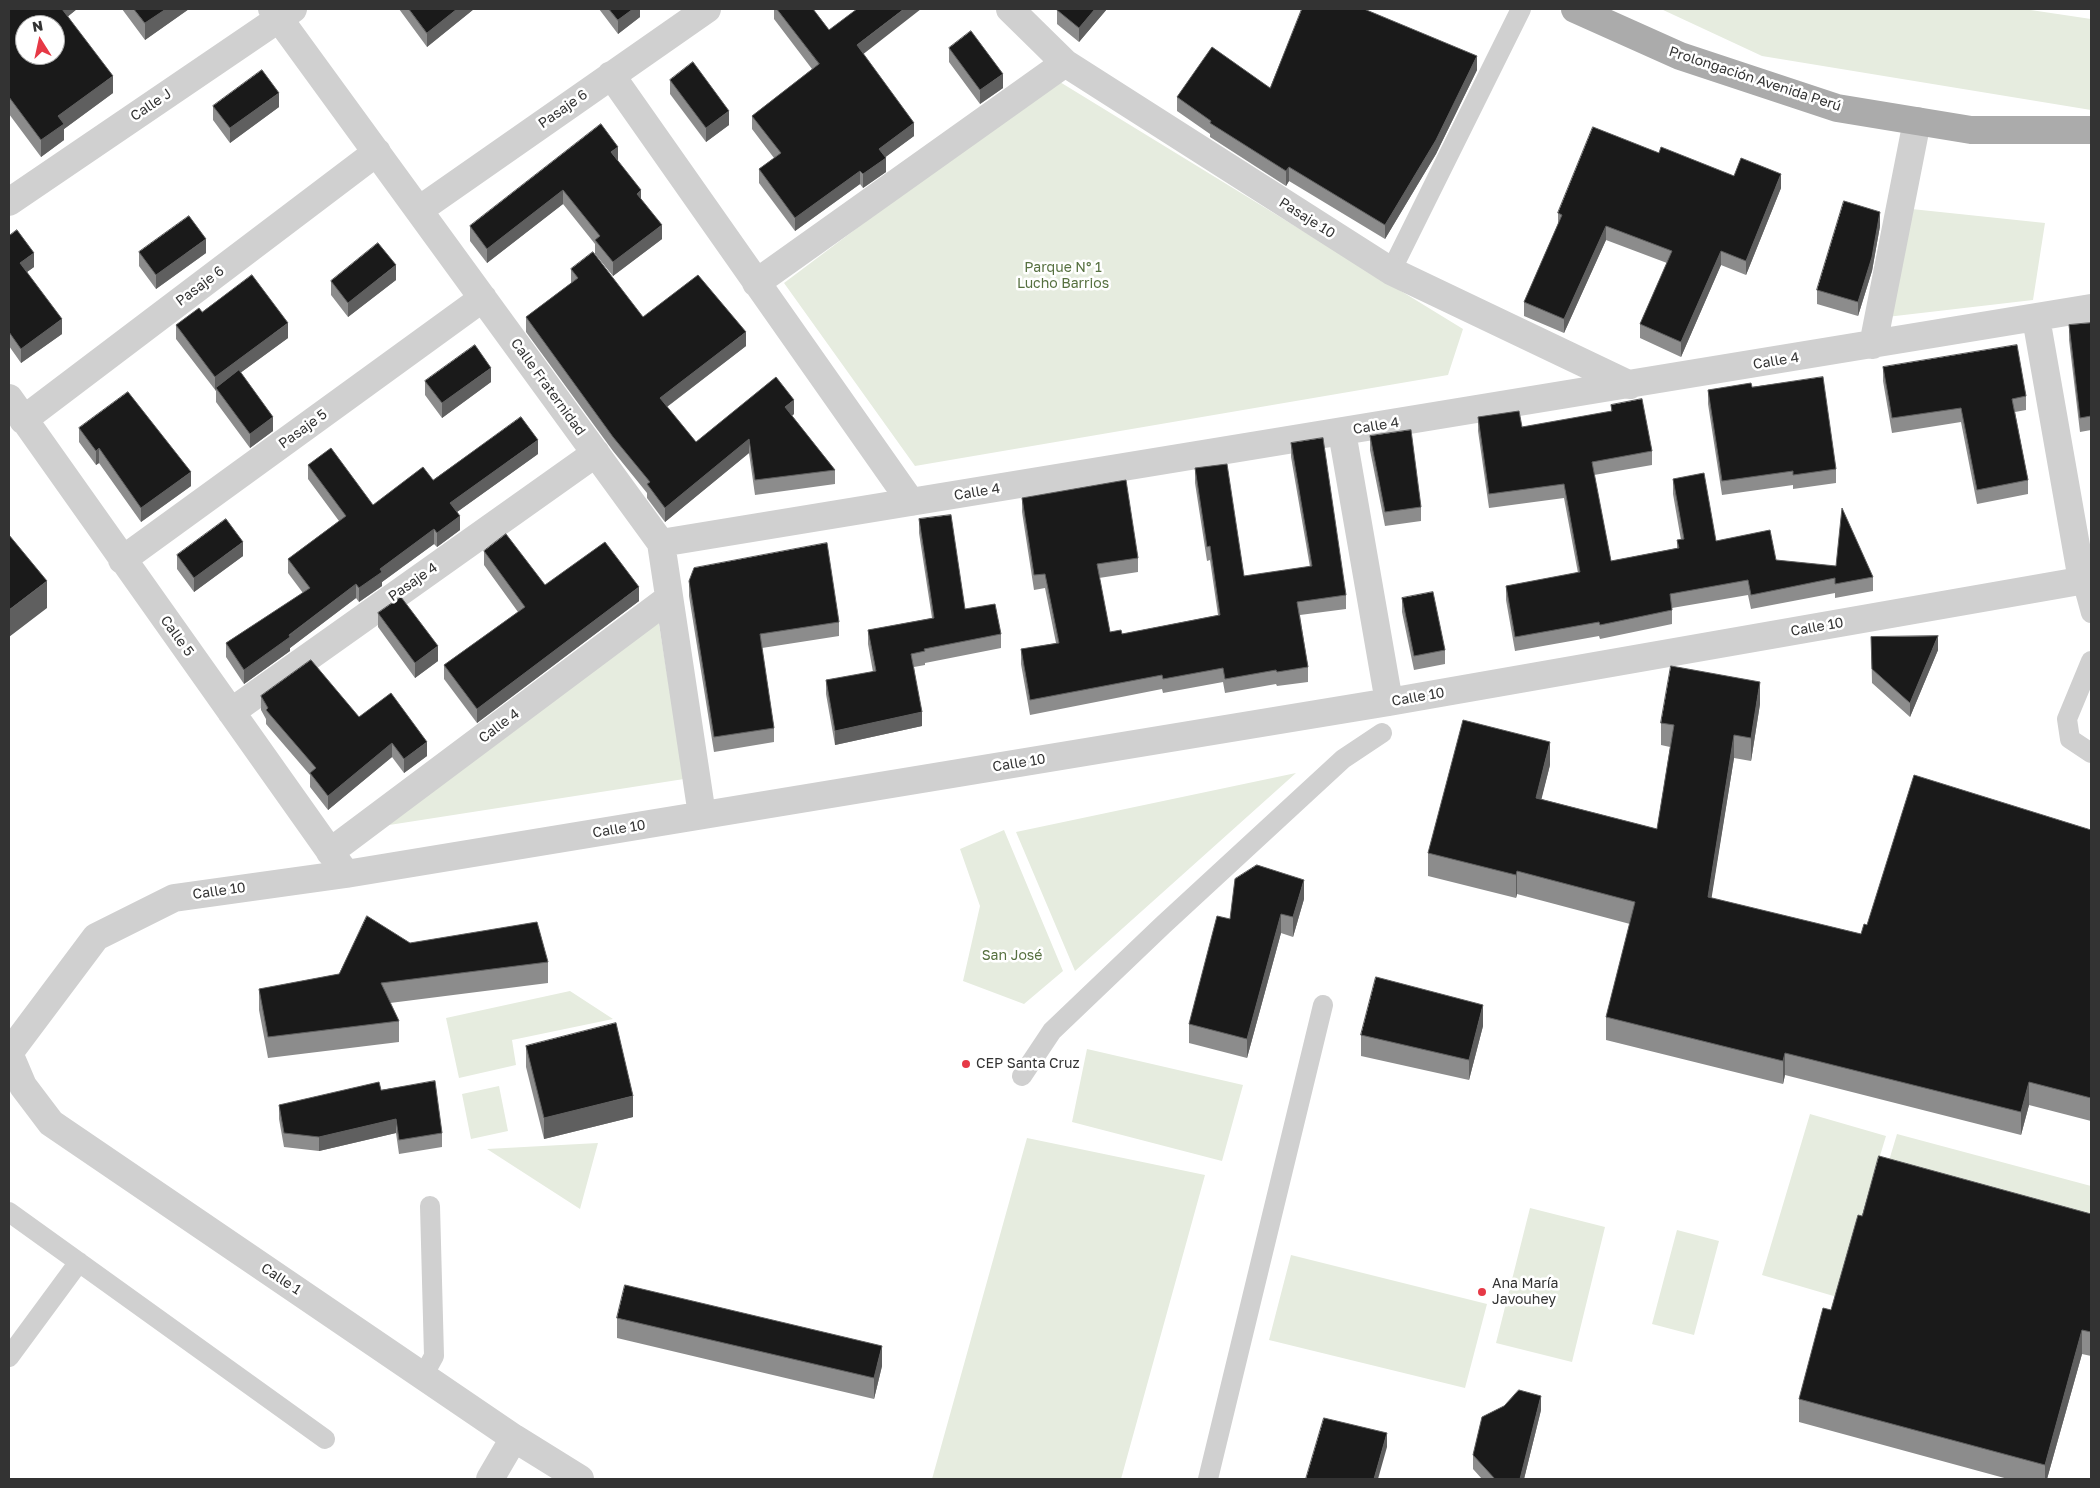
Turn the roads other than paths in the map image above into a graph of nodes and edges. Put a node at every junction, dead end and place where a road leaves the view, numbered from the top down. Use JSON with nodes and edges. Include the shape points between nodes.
{"nodes":[{"id":1,"x":707,"y":9,"type":"edge"},
{"id":2,"x":1010,"y":9,"type":"edge"},
{"id":3,"x":1521,"y":9,"type":"edge"},
{"id":4,"x":1575,"y":9,"type":"edge"},
{"id":5,"x":282,"y":12,"type":"edge"},
{"id":6,"x":1065,"y":63,"type":"junction"},
{"id":7,"x":612,"y":75,"type":"junction"},
{"id":8,"x":1917,"y":121,"type":"junction"},
{"id":9,"x":2091,"y":130,"type":"edge"},
{"id":10,"x":377,"y":152,"type":"junction"},
{"id":11,"x":9,"y":202,"type":"edge"},
{"id":12,"x":419,"y":210,"type":"junction"},
{"id":13,"x":1391,"y":271,"type":"junction"},
{"id":14,"x":756,"y":283,"type":"junction"},
{"id":15,"x":483,"y":298,"type":"junction"},
{"id":16,"x":2091,"y":308,"type":"edge"},
{"id":17,"x":2036,"y":318,"type":"junction"},
{"id":18,"x":1873,"y":345,"type":"junction"},
{"id":19,"x":1630,"y":385,"type":"junction"},
{"id":20,"x":9,"y":398,"type":"edge"},
{"id":21,"x":23,"y":420,"type":"junction"},
{"id":22,"x":1342,"y":432,"type":"junction"},
{"id":23,"x":596,"y":453,"type":"junction"},
{"id":24,"x":911,"y":502,"type":"junction"},
{"id":25,"x":661,"y":543,"type":"junction"},
{"id":26,"x":122,"y":560,"type":"junction"},
{"id":27,"x":2087,"y":580,"type":"edge"},
{"id":28,"x":668,"y":599,"type":"junction"},
{"id":29,"x":2091,"y":613,"type":"edge"},
{"id":30,"x":2091,"y":661,"type":"edge"},
{"id":31,"x":1389,"y":702,"type":"junction"},
{"id":32,"x":231,"y":712,"type":"junction"},
{"id":33,"x":1382,"y":733,"type":"dead end"},
{"id":34,"x":2091,"y":753,"type":"edge"},
{"id":35,"x":702,"y":815,"type":"junction"},
{"id":36,"x":330,"y":852,"type":"junction"},
{"id":37,"x":346,"y":874,"type":"junction"},
{"id":38,"x":1323,"y":1006,"type":"dead end"},
{"id":39,"x":9,"y":1053,"type":"edge"},
{"id":40,"x":1022,"y":1076,"type":"dead end"},
{"id":41,"x":430,"y":1206,"type":"dead end"},
{"id":42,"x":9,"y":1212,"type":"edge"},
{"id":43,"x":79,"y":1262,"type":"junction"},
{"id":44,"x":9,"y":1357,"type":"edge"},
{"id":45,"x":423,"y":1376,"type":"junction"},
{"id":46,"x":514,"y":1438,"type":"junction"},
{"id":47,"x":325,"y":1439,"type":"dead end"},
{"id":48,"x":490,"y":1479,"type":"edge"},
{"id":49,"x":580,"y":1479,"type":"edge"},
{"id":50,"x":1208,"y":1479,"type":"edge"}],
"edges":[{"from":1,"to":7,"type":"street","name":"Pasaje 6"},
{"from":2,"to":6,"type":"street","name":"Pasaje 10"},
{"from":3,"to":13,"type":"lane"},
{"from":4,"to":8,"type":"main road","name":"Prolongación Avenida Perú","via":[[1689,59],[1837,108]]},
{"from":5,"to":10,"type":"street","name":"Calle Fraternidad"},
{"from":5,"to":11,"type":"street","name":"Calle J"},
{"from":6,"to":13,"type":"street","name":"Pasaje 10"},
{"from":6,"to":14,"type":"street"},
{"from":7,"to":12,"type":"street","name":"Pasaje 6"},
{"from":7,"to":14,"type":"street"},
{"from":8,"to":9,"type":"main road","name":"Prolongación Avenida Perú","via":[[1971,130]]},
{"from":8,"to":18,"type":"street"},
{"from":10,"to":12,"type":"street","name":"Calle Fraternidad"},
{"from":10,"to":21,"type":"street","name":"Pasaje 6"},
{"from":12,"to":15,"type":"street","name":"Calle Fraternidad"},
{"from":13,"to":19,"type":"street","name":"Pasaje 10"},
{"from":14,"to":24,"type":"street"},
{"from":15,"to":23,"type":"street","name":"Calle Fraternidad"},
{"from":15,"to":26,"type":"street","name":"Pasaje 5"},
{"from":16,"to":17,"type":"street","name":"Calle 4"},
{"from":17,"to":18,"type":"street","name":"Calle 4"},
{"from":17,"to":27,"type":"street"},
{"from":18,"to":19,"type":"street","name":"Calle 4"},
{"from":19,"to":22,"type":"street","name":"Calle 4"},
{"from":20,"to":21,"type":"street","name":"Calle 5"},
{"from":21,"to":26,"type":"street","name":"Calle 5"},
{"from":22,"to":24,"type":"street","name":"Calle 4"},
{"from":22,"to":31,"type":"street"},
{"from":23,"to":25,"type":"street","name":"Calle Fraternidad"},
{"from":23,"to":32,"type":"street","name":"Pasaje 4"},
{"from":24,"to":25,"type":"street","name":"Calle 4"},
{"from":25,"to":28,"type":"street","name":"Calle Fraternidad"},
{"from":26,"to":32,"type":"street","name":"Calle 5"},
{"from":27,"to":29,"type":"lane"},
{"from":27,"to":31,"type":"street","name":"Calle 10"},
{"from":28,"to":35,"type":"street","name":"Calle Fraternidad"},
{"from":28,"to":36,"type":"street","name":"Calle 4"},
{"from":30,"to":34,"type":"lane","via":[[2067,719],[2070,739]]},
{"from":31,"to":35,"type":"street","name":"Calle 10"},
{"from":32,"to":36,"type":"street","name":"Calle 5"},
{"from":33,"to":40,"type":"lane","via":[[1342,759],[1156,931],[1052,1031]]},
{"from":35,"to":37,"type":"street","name":"Calle 10"},
{"from":36,"to":37,"type":"street","name":"Calle 5"},
{"from":37,"to":39,"type":"street","name":"Calle 10","via":[[174,898],[96,937]]},
{"from":38,"to":50,"type":"lane"},
{"from":39,"to":45,"type":"street","name":"Calle 1","via":[[23,1086],[51,1123]]},
{"from":41,"to":45,"type":"lane","via":[[434,1356]]},
{"from":42,"to":43,"type":"lane"},
{"from":43,"to":44,"type":"lane"},
{"from":43,"to":47,"type":"lane"},
{"from":45,"to":46,"type":"street","name":"Calle 1"},
{"from":46,"to":48,"type":"street"},
{"from":46,"to":49,"type":"street","name":"Calle 1"}]}
